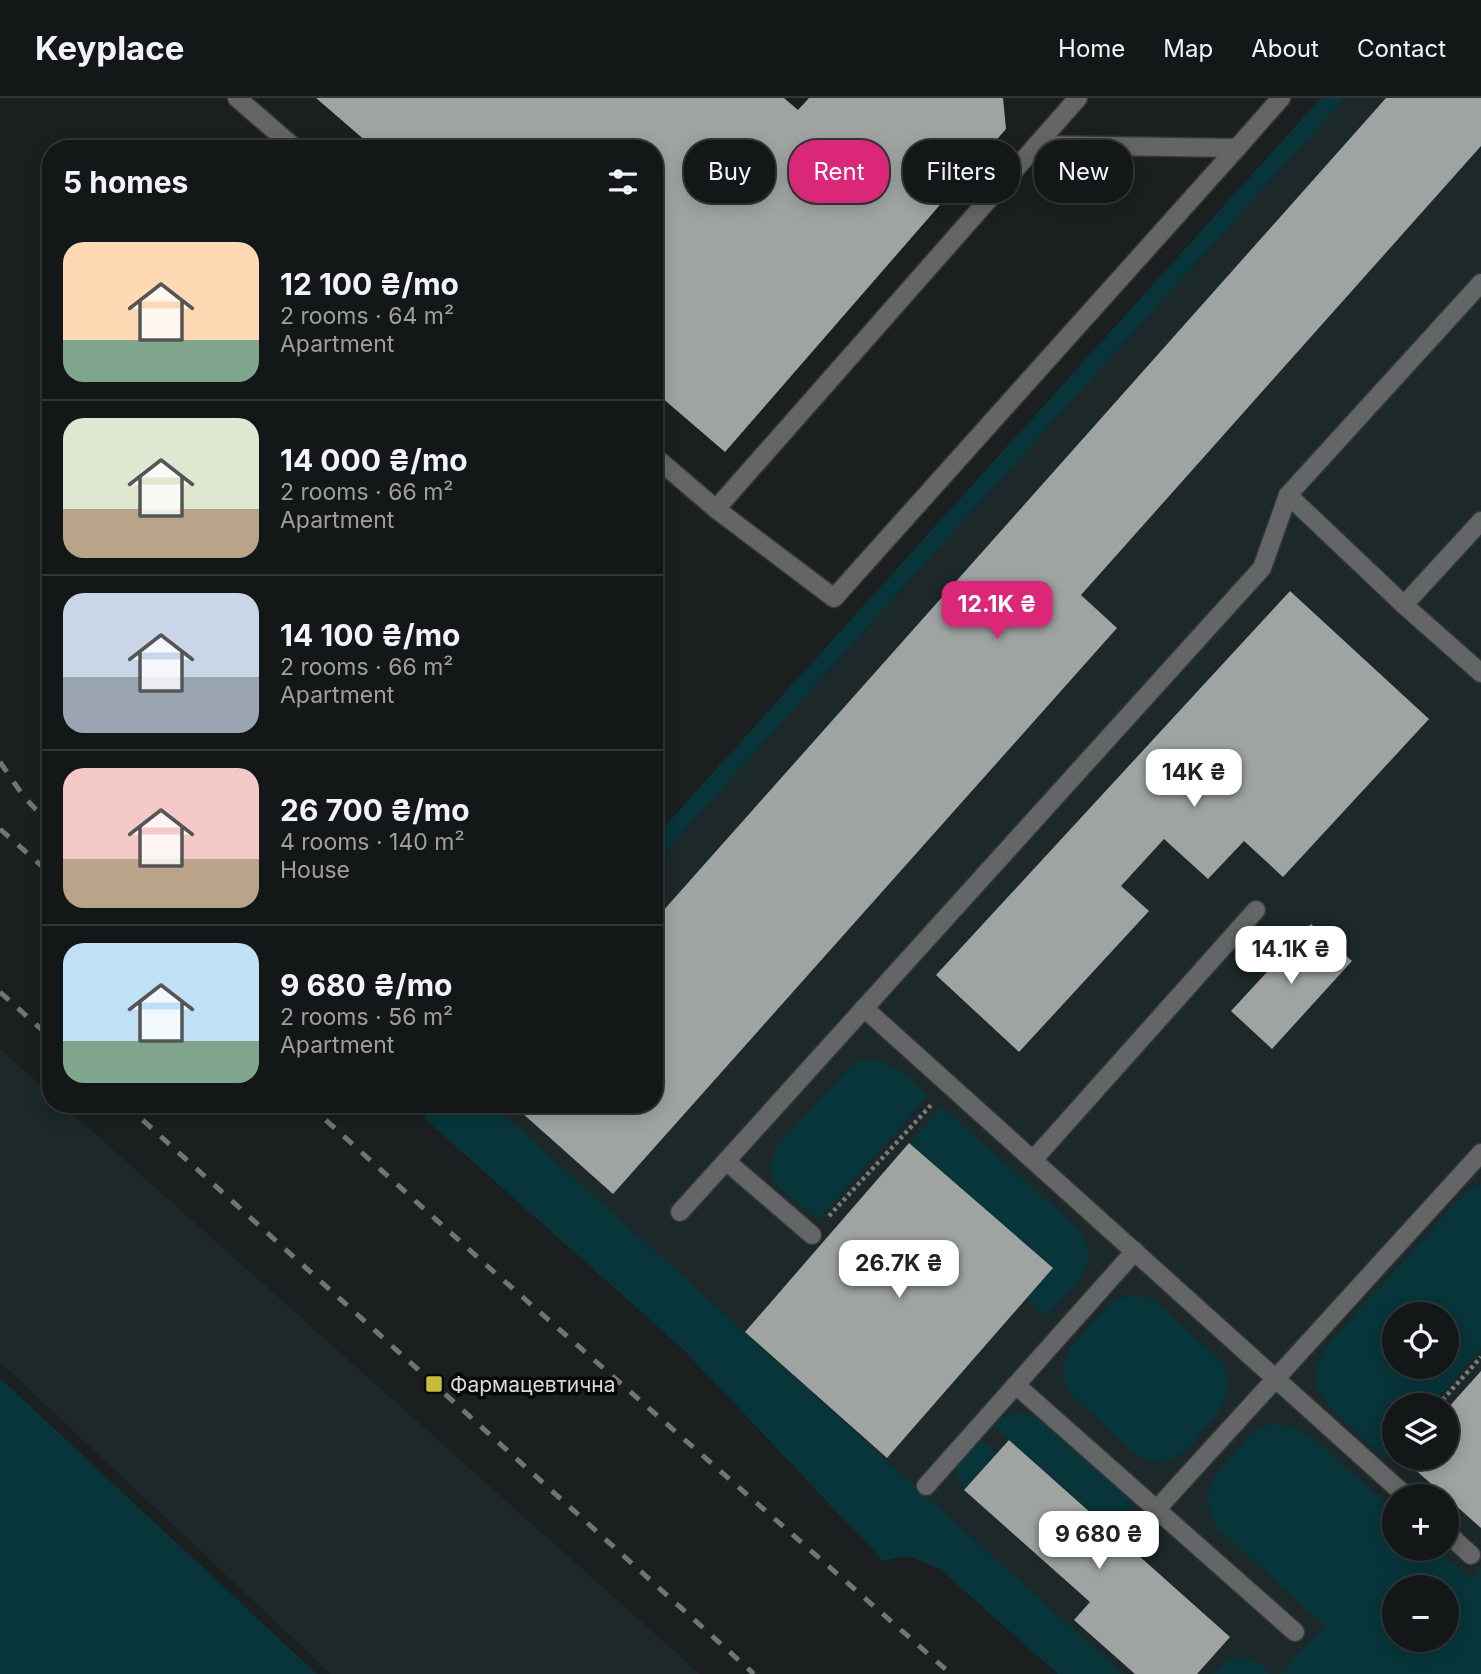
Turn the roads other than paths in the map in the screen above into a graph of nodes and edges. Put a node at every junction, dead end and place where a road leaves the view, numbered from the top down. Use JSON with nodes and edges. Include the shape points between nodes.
{"nodes":[{"id":1,"x":237,"y":98,"type":"edge"},
{"id":2,"x":1078,"y":98,"type":"edge"},
{"id":3,"x":1281,"y":98,"type":"edge"},
{"id":4,"x":286,"y":140,"type":"edge"},
{"id":5,"x":1041,"y":140,"type":"edge"},
{"id":6,"x":1133,"y":146,"type":"edge"},
{"id":7,"x":1034,"y":148,"type":"edge"},
{"id":8,"x":1237,"y":148,"type":"junction"},
{"id":9,"x":1481,"y":283,"type":"edge"},
{"id":10,"x":663,"y":464,"type":"edge"},
{"id":11,"x":1288,"y":495,"type":"junction"},
{"id":12,"x":716,"y":509,"type":"junction"},
{"id":13,"x":1481,"y":521,"type":"edge"},
{"id":14,"x":1404,"y":605,"type":"junction"},
{"id":15,"x":1481,"y":673,"type":"edge"},
{"id":16,"x":1256,"y":910,"type":"dead end"},
{"id":17,"x":864,"y":1008,"type":"junction"},
{"id":18,"x":1481,"y":1153,"type":"edge"},
{"id":19,"x":1033,"y":1160,"type":"junction"},
{"id":20,"x":726,"y":1161,"type":"junction"},
{"id":21,"x":680,"y":1213,"type":"dead end"},
{"id":22,"x":811,"y":1235,"type":"road end"},
{"id":23,"x":1135,"y":1251,"type":"junction"},
{"id":24,"x":1276,"y":1378,"type":"junction"},
{"id":25,"x":1016,"y":1385,"type":"junction"},
{"id":26,"x":1393,"y":1484,"type":"edge"},
{"id":27,"x":926,"y":1486,"type":"dead end"},
{"id":28,"x":1156,"y":1510,"type":"junction"},
{"id":29,"x":1459,"y":1544,"type":"edge"},
{"id":30,"x":1471,"y":1555,"type":"dead end"},
{"id":31,"x":1295,"y":1632,"type":"dead end"}],
"edges":[{"from":1,"to":4,"type":"lane"},
{"from":2,"to":5,"type":"lane"},
{"from":3,"to":8,"type":"lane"},
{"from":6,"to":8,"type":"lane"},
{"from":7,"to":12,"type":"lane"},
{"from":8,"to":12,"type":"lane","via":[[834,598]]},
{"from":9,"to":11,"type":"lane"},
{"from":10,"to":12,"type":"lane"},
{"from":11,"to":14,"type":"lane"},
{"from":11,"to":17,"type":"lane","via":[[1262,568]]},
{"from":13,"to":14,"type":"lane"},
{"from":14,"to":15,"type":"lane"},
{"from":16,"to":19,"type":"lane"},
{"from":17,"to":19,"type":"lane"},
{"from":17,"to":20,"type":"lane"},
{"from":18,"to":24,"type":"lane"},
{"from":19,"to":23,"type":"lane"},
{"from":20,"to":21,"type":"lane"},
{"from":20,"to":22,"type":"lane"},
{"from":23,"to":24,"type":"lane"},
{"from":23,"to":25,"type":"lane"},
{"from":24,"to":26,"type":"lane"},
{"from":24,"to":28,"type":"lane"},
{"from":25,"to":27,"type":"lane"},
{"from":25,"to":28,"type":"lane"},
{"from":28,"to":31,"type":"lane"},
{"from":29,"to":30,"type":"lane"}]}
